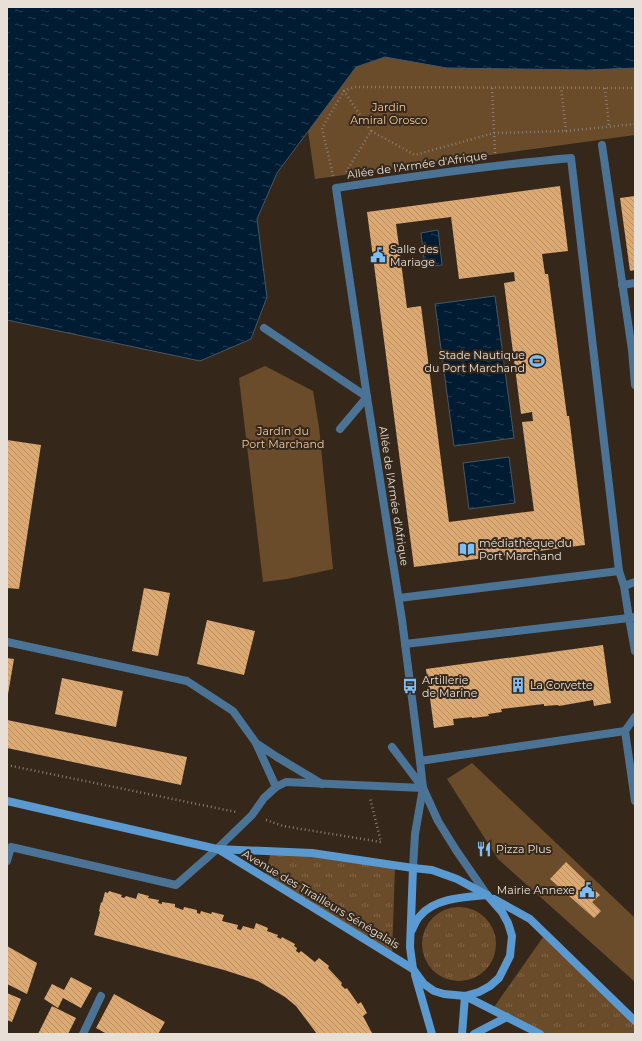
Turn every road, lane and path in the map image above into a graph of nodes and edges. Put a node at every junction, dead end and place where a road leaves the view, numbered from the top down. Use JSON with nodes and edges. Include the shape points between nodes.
{"nodes":[{"id":1,"x":492,"y":87,"type":"junction"},
{"id":2,"x":561,"y":88,"type":"junction"},
{"id":3,"x":605,"y":88,"type":"junction"},
{"id":4,"x":635,"y":88,"type":"edge"},
{"id":5,"x":344,"y":91,"type":"junction"},
{"id":6,"x":635,"y":124,"type":"edge"},
{"id":7,"x":609,"y":126,"type":"junction"},
{"id":8,"x":371,"y":131,"type":"junction"},
{"id":9,"x":566,"y":131,"type":"junction"},
{"id":10,"x":494,"y":133,"type":"junction"},
{"id":11,"x":602,"y":145,"type":"dead end"},
{"id":12,"x":496,"y":165,"type":"junction"},
{"id":13,"x":336,"y":188,"type":"junction"},
{"id":14,"x":635,"y":283,"type":"edge"},
{"id":15,"x":622,"y":285,"type":"junction"},
{"id":16,"x":264,"y":328,"type":"dead end"},
{"id":17,"x":633,"y":351,"type":"edge"},
{"id":18,"x":635,"y":385,"type":"edge"},
{"id":19,"x":367,"y":398,"type":"junction"},
{"id":20,"x":340,"y":429,"type":"dead end"},
{"id":21,"x":619,"y":571,"type":"junction"},
{"id":22,"x":635,"y":582,"type":"edge"},
{"id":23,"x":624,"y":586,"type":"junction"},
{"id":24,"x":399,"y":598,"type":"junction"},
{"id":25,"x":632,"y":617,"type":"edge"},
{"id":26,"x":7,"y":642,"type":"edge"},
{"id":27,"x":405,"y":644,"type":"junction"},
{"id":28,"x":635,"y":651,"type":"edge"},
{"id":29,"x":635,"y":717,"type":"edge"},
{"id":30,"x":625,"y":731,"type":"junction"},
{"id":31,"x":256,"y":743,"type":"junction"},
{"id":32,"x":392,"y":747,"type":"dead end"},
{"id":33,"x":420,"y":761,"type":"junction"},
{"id":34,"x":7,"y":765,"type":"edge"},
{"id":35,"x":322,"y":784,"type":"junction"},
{"id":36,"x":372,"y":786,"type":"junction"},
{"id":37,"x":276,"y":787,"type":"junction"},
{"id":38,"x":423,"y":788,"type":"junction"},
{"id":39,"x":7,"y":801,"type":"edge"},
{"id":40,"x":635,"y":801,"type":"edge"},
{"id":41,"x":252,"y":815,"type":"junction"},
{"id":42,"x":9,"y":847,"type":"edge"},
{"id":43,"x":217,"y":849,"type":"junction"},
{"id":44,"x":7,"y":861,"type":"edge"},
{"id":45,"x":413,"y":868,"type":"junction"},
{"id":46,"x":487,"y":895,"type":"junction"},
{"id":47,"x":411,"y":931,"type":"junction"},
{"id":48,"x":413,"y":969,"type":"junction"},
{"id":49,"x":101,"y":996,"type":"dead end"},
{"id":50,"x":466,"y":996,"type":"junction"},
{"id":51,"x":507,"y":1017,"type":"junction"},
{"id":52,"x":635,"y":1021,"type":"edge"},
{"id":53,"x":83,"y":1034,"type":"edge"},
{"id":54,"x":432,"y":1034,"type":"edge"},
{"id":55,"x":462,"y":1034,"type":"edge"},
{"id":56,"x":474,"y":1034,"type":"edge"},
{"id":57,"x":540,"y":1034,"type":"edge"}],
"edges":[{"from":1,"to":2,"type":"path"},
{"from":1,"to":5,"type":"path","via":[[354,87]]},
{"from":1,"to":10,"type":"path"},
{"from":2,"to":3,"type":"path"},
{"from":2,"to":9,"type":"path"},
{"from":3,"to":4,"type":"path"},
{"from":3,"to":7,"type":"path"},
{"from":5,"to":8,"type":"path"},
{"from":5,"to":13,"type":"path","via":[[322,128]]},
{"from":6,"to":7,"type":"path"},
{"from":7,"to":9,"type":"path"},
{"from":8,"to":10,"type":"path","via":[[415,155]]},
{"from":8,"to":13,"type":"path"},
{"from":9,"to":10,"type":"path"},
{"from":10,"to":12,"type":"path"},
{"from":11,"to":15,"type":"street"},
{"from":12,"to":13,"type":"street","name":"Allée de l'Armée d'Afrique"},
{"from":12,"to":21,"type":"street","name":"Allée de l'Armée d'Afrique","via":[[571,158]]},
{"from":13,"to":19,"type":"street","name":"Allée de l'Armée d'Afrique"},
{"from":14,"to":15,"type":"street"},
{"from":15,"to":17,"type":"street"},
{"from":16,"to":19,"type":"street"},
{"from":17,"to":18,"type":"street"},
{"from":19,"to":20,"type":"street"},
{"from":19,"to":24,"type":"street","name":"Allée de l'Armée d'Afrique"},
{"from":21,"to":23,"type":"street"},
{"from":21,"to":24,"type":"street"},
{"from":22,"to":23,"type":"street"},
{"from":23,"to":25,"type":"street"},
{"from":24,"to":27,"type":"street","name":"Allée de l'Armée d'Afrique"},
{"from":25,"to":27,"type":"street"},
{"from":25,"to":28,"type":"street"},
{"from":26,"to":31,"type":"street","via":[[187,681],[233,711]]},
{"from":27,"to":33,"type":"street","name":"Allée de l'Armée d'Afrique"},
{"from":29,"to":30,"type":"street"},
{"from":30,"to":33,"type":"street"},
{"from":30,"to":40,"type":"street"},
{"from":31,"to":35,"type":"street"},
{"from":31,"to":37,"type":"street"},
{"from":32,"to":38,"type":"street"},
{"from":33,"to":38,"type":"street","name":"Allée de l'Armée d'Afrique"},
{"from":34,"to":41,"type":"path"},
{"from":35,"to":36,"type":"street"},
{"from":35,"to":37,"type":"street","via":[[286,782]]},
{"from":36,"to":38,"type":"street"},
{"from":36,"to":41,"type":"path","via":[[370,800],[381,842],[283,826]]},
{"from":37,"to":41,"type":"street"},
{"from":38,"to":45,"type":"street","name":"Allée de l'Armée d'Afrique","via":[[414,834]]},
{"from":38,"to":46,"type":"street","name":"Allée de l'Armée d'Afrique","via":[[438,822]]},
{"from":39,"to":43,"type":"main road","name":"Avenue des Tirailleurs Sénégalais"},
{"from":41,"to":43,"type":"street"},
{"from":42,"to":43,"type":"street","via":[[176,885]]},
{"from":42,"to":44,"type":"street"},
{"from":43,"to":45,"type":"main road","name":"Avenue des Tirailleurs Sénégalais","via":[[312,853]]},
{"from":43,"to":48,"type":"main road","name":"Avenue des Tirailleurs Sénégalais"},
{"from":45,"to":46,"type":"main road","name":"Avenue des Tirailleurs Sénégalais","via":[[432,870],[457,879]]},
{"from":45,"to":47,"type":"main road"},
{"from":46,"to":47,"type":"main road","via":[[461,898],[428,909],[420,916]]},
{"from":46,"to":50,"type":"main road","via":[[508,923],[512,936],[510,956],[499,978],[479,992]]},
{"from":46,"to":52,"type":"main road","name":"Avenue des Tirailleurs Sénégalais","via":[[530,919]]},
{"from":47,"to":48,"type":"main road"},
{"from":48,"to":50,"type":"main road","via":[[424,984],[434,991]]},
{"from":48,"to":54,"type":"main road"},
{"from":49,"to":53,"type":"street"},
{"from":50,"to":51,"type":"main road"},
{"from":50,"to":55,"type":"main road"},
{"from":51,"to":56,"type":"main road"},
{"from":51,"to":57,"type":"main road"}]}
